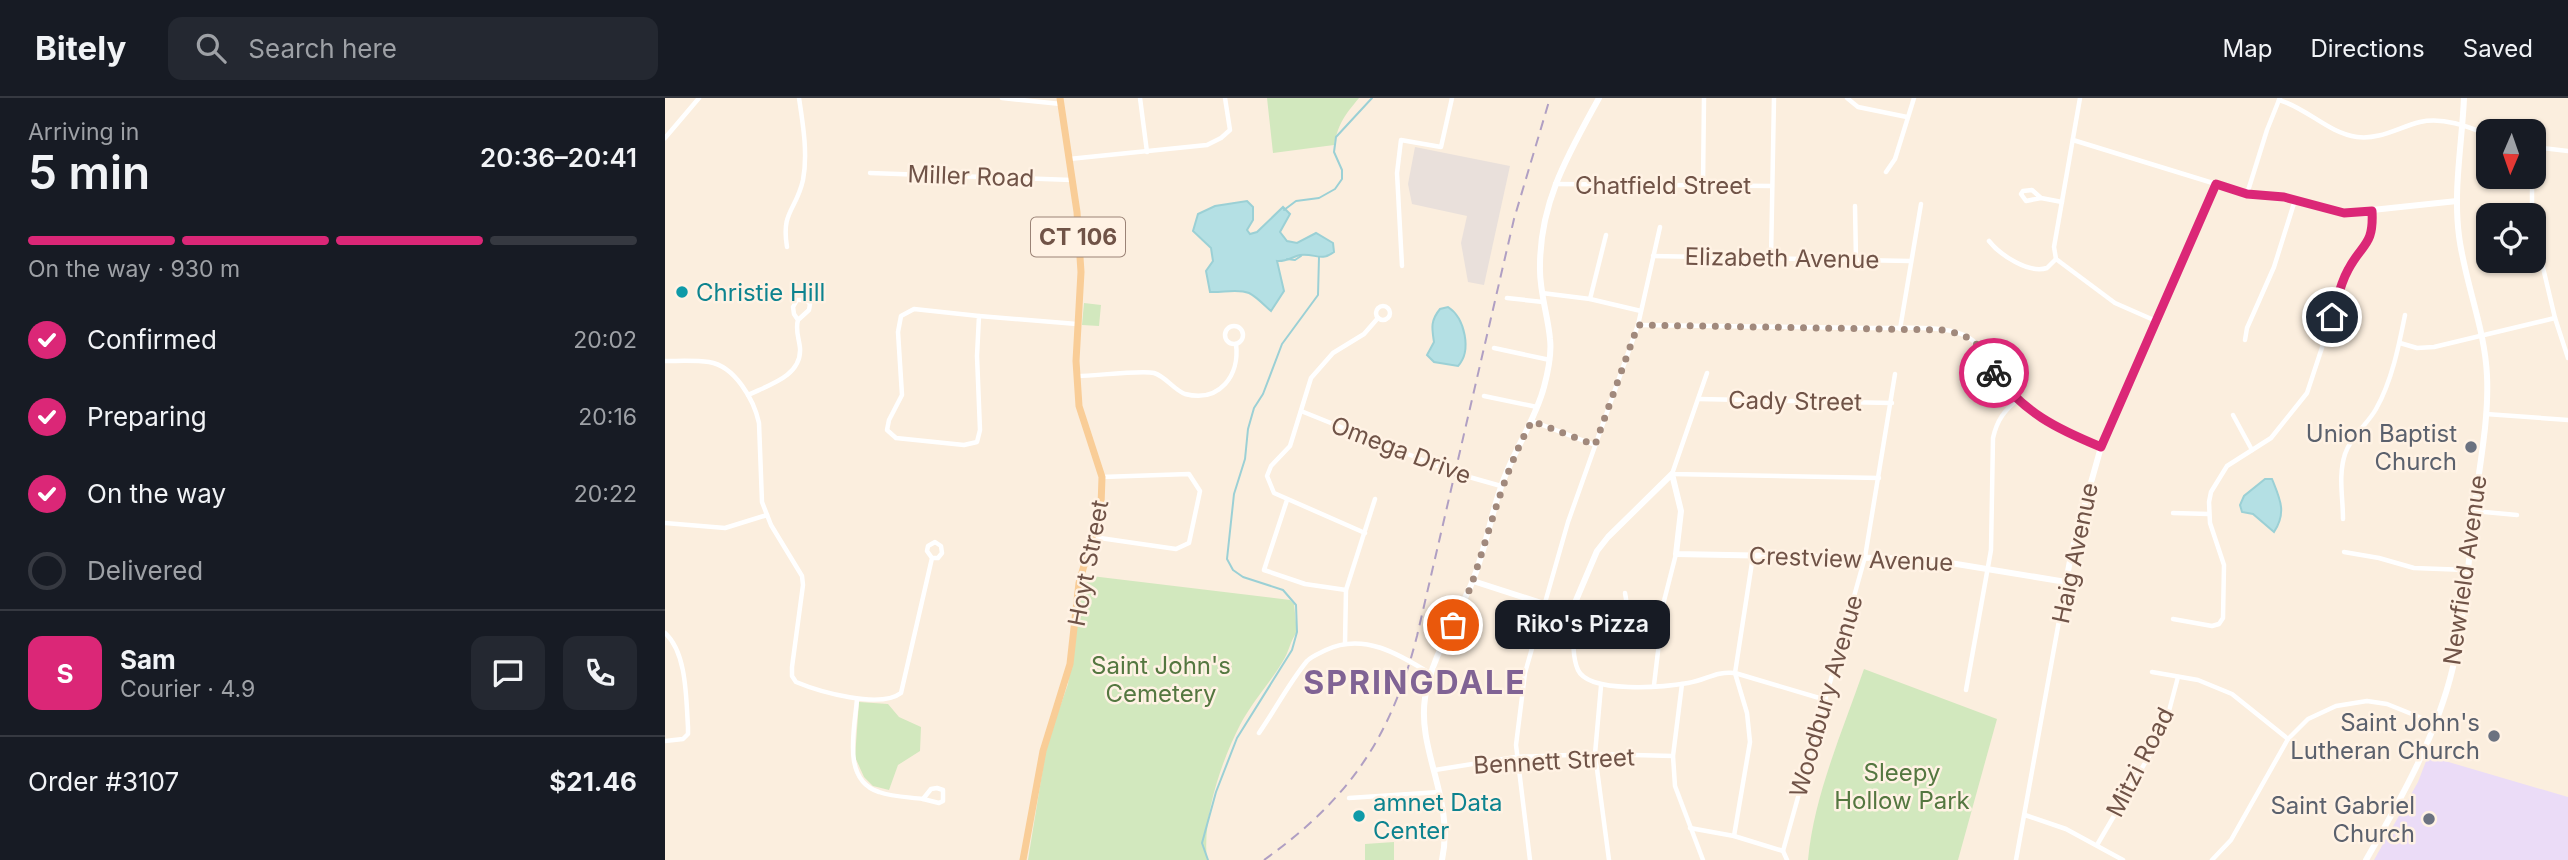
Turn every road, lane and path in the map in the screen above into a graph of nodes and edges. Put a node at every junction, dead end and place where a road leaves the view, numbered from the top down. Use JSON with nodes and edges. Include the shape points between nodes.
{"nodes":[{"id":1,"x":699,"y":98,"type":"edge"},
{"id":2,"x":799,"y":98,"type":"edge"},
{"id":3,"x":1002,"y":98,"type":"edge"},
{"id":4,"x":1140,"y":98,"type":"edge"},
{"id":5,"x":1225,"y":98,"type":"edge"},
{"id":6,"x":1452,"y":98,"type":"edge"},
{"id":7,"x":1598,"y":98,"type":"edge"},
{"id":8,"x":1705,"y":98,"type":"edge"},
{"id":9,"x":1774,"y":98,"type":"edge"},
{"id":10,"x":1847,"y":98,"type":"edge"},
{"id":11,"x":1914,"y":98,"type":"edge"},
{"id":12,"x":2080,"y":98,"type":"edge"},
{"id":13,"x":2464,"y":98,"type":"edge"},
{"id":14,"x":2280,"y":99,"type":"edge"},
{"id":15,"x":1060,"y":101,"type":"edge"},
{"id":16,"x":1907,"y":117,"type":"junction"},
{"id":17,"x":2462,"y":124,"type":"junction"},
{"id":18,"x":2476,"y":130,"type":"edge"},
{"id":19,"x":665,"y":138,"type":"edge"},
{"id":20,"x":2073,"y":140,"type":"junction"},
{"id":21,"x":2546,"y":148,"type":"edge"},
{"id":22,"x":2568,"y":151,"type":"edge"},
{"id":23,"x":1147,"y":152,"type":"junction"},
{"id":24,"x":1069,"y":159,"type":"junction"},
{"id":25,"x":1886,"y":172,"type":"dead end"},
{"id":26,"x":870,"y":173,"type":"dead end"},
{"id":27,"x":1072,"y":180,"type":"junction"},
{"id":28,"x":1554,"y":184,"type":"junction"},
{"id":29,"x":2216,"y":184,"type":"junction"},
{"id":30,"x":1703,"y":185,"type":"junction"},
{"id":31,"x":1772,"y":186,"type":"junction"},
{"id":32,"x":2247,"y":194,"type":"junction"},
{"id":33,"x":2041,"y":198,"type":"dead end"},
{"id":34,"x":2295,"y":200,"type":"junction"},
{"id":35,"x":2456,"y":201,"type":"junction"},
{"id":36,"x":2063,"y":202,"type":"junction"},
{"id":37,"x":1921,"y":204,"type":"dead end"},
{"id":38,"x":1855,"y":206,"type":"dead end"},
{"id":39,"x":2372,"y":211,"type":"junction"},
{"id":40,"x":1660,"y":227,"type":"dead end"},
{"id":41,"x":1606,"y":235,"type":"dead end"},
{"id":42,"x":1989,"y":241,"type":"dead end"},
{"id":43,"x":787,"y":247,"type":"dead end"},
{"id":44,"x":1653,"y":256,"type":"junction"},
{"id":45,"x":2056,"y":258,"type":"junction"},
{"id":46,"x":1771,"y":259,"type":"junction"},
{"id":47,"x":1856,"y":260,"type":"junction"},
{"id":48,"x":1910,"y":261,"type":"junction"},
{"id":49,"x":1402,"y":266,"type":"dead end"},
{"id":50,"x":2544,"y":273,"type":"edge"},
{"id":51,"x":1541,"y":293,"type":"junction"},
{"id":52,"x":1507,"y":298,"type":"dead end"},
{"id":53,"x":1590,"y":299,"type":"junction"},
{"id":54,"x":1543,"y":302,"type":"junction"},
{"id":55,"x":1641,"y":311,"type":"junction"},
{"id":56,"x":2405,"y":314,"type":"dead end"},
{"id":57,"x":979,"y":316,"type":"junction"},
{"id":58,"x":1378,"y":318,"type":"dead end"},
{"id":59,"x":2555,"y":318,"type":"junction"},
{"id":60,"x":798,"y":320,"type":"junction"},
{"id":61,"x":2157,"y":321,"type":"junction"},
{"id":62,"x":1077,"y":324,"type":"junction"},
{"id":63,"x":1638,"y":325,"type":"junction"},
{"id":64,"x":1900,"y":329,"type":"junction"},
{"id":65,"x":2482,"y":337,"type":"junction"},
{"id":66,"x":2245,"y":340,"type":"dead end"},
{"id":67,"x":2399,"y":343,"type":"junction"},
{"id":68,"x":1236,"y":344,"type":"dead end"},
{"id":69,"x":1494,"y":348,"type":"dead end"},
{"id":70,"x":2568,"y":358,"type":"edge"},
{"id":71,"x":665,"y":360,"type":"edge"},
{"id":72,"x":1550,"y":360,"type":"junction"},
{"id":73,"x":1707,"y":373,"type":"dead end"},
{"id":74,"x":1895,"y":374,"type":"dead end"},
{"id":75,"x":1077,"y":376,"type":"junction"},
{"id":76,"x":748,"y":395,"type":"junction"},
{"id":77,"x":1485,"y":396,"type":"dead end"},
{"id":78,"x":1699,"y":399,"type":"junction"},
{"id":79,"x":2018,"y":400,"type":"junction"},
{"id":80,"x":1892,"y":403,"type":"junction"},
{"id":81,"x":1538,"y":408,"type":"junction"},
{"id":82,"x":1301,"y":411,"type":"junction"},
{"id":83,"x":2486,"y":414,"type":"junction"},
{"id":84,"x":2233,"y":415,"type":"dead end"},
{"id":85,"x":2568,"y":420,"type":"edge"},
{"id":86,"x":1532,"y":421,"type":"junction"},
{"id":87,"x":1595,"y":445,"type":"junction"},
{"id":88,"x":2101,"y":447,"type":"junction"},
{"id":89,"x":2252,"y":450,"type":"junction"},
{"id":90,"x":1672,"y":474,"type":"junction"},
{"id":91,"x":1102,"y":477,"type":"junction"},
{"id":92,"x":1879,"y":478,"type":"junction"},
{"id":93,"x":1501,"y":486,"type":"junction"},
{"id":94,"x":1375,"y":499,"type":"dead end"},
{"id":95,"x":1287,"y":500,"type":"junction"},
{"id":96,"x":2474,"y":510,"type":"junction"},
{"id":97,"x":2173,"y":513,"type":"dead end"},
{"id":98,"x":2209,"y":513,"type":"junction"},
{"id":99,"x":767,"y":515,"type":"junction"},
{"id":100,"x":2517,"y":515,"type":"dead end"},
{"id":101,"x":2343,"y":519,"type":"dead end"},
{"id":102,"x":665,"y":523,"type":"edge"},
{"id":103,"x":1365,"y":533,"type":"junction"},
{"id":104,"x":1093,"y":537,"type":"junction"},
{"id":105,"x":2344,"y":552,"type":"dead end"},
{"id":106,"x":1676,"y":554,"type":"junction"},
{"id":107,"x":1753,"y":555,"type":"junction"},
{"id":108,"x":1865,"y":557,"type":"junction"},
{"id":109,"x":932,"y":558,"type":"dead end"},
{"id":110,"x":1989,"y":568,"type":"junction"},
{"id":111,"x":2467,"y":570,"type":"junction"},
{"id":112,"x":1473,"y":582,"type":"junction"},
{"id":113,"x":2066,"y":582,"type":"junction"},
{"id":114,"x":1346,"y":590,"type":"junction"},
{"id":115,"x":1625,"y":593,"type":"dead end"},
{"id":116,"x":1543,"y":604,"type":"junction"},
{"id":117,"x":1574,"y":605,"type":"junction"},
{"id":118,"x":2173,"y":619,"type":"dead end"},
{"id":119,"x":665,"y":633,"type":"edge"},
{"id":120,"x":1659,"y":641,"type":"junction"},
{"id":121,"x":1345,"y":642,"type":"junction"},
{"id":122,"x":2152,"y":672,"type":"dead end"},
{"id":123,"x":1735,"y":673,"type":"junction"},
{"id":124,"x":1431,"y":674,"type":"junction"},
{"id":125,"x":2178,"y":677,"type":"junction"},
{"id":126,"x":1682,"y":684,"type":"junction"},
{"id":127,"x":1654,"y":685,"type":"junction"},
{"id":128,"x":1601,"y":686,"type":"junction"},
{"id":129,"x":1966,"y":690,"type":"dead end"},
{"id":130,"x":857,"y":698,"type":"junction"},
{"id":131,"x":1826,"y":700,"type":"junction"},
{"id":132,"x":2434,"y":723,"type":"junction"},
{"id":133,"x":1259,"y":733,"type":"dead end"},
{"id":134,"x":2288,"y":739,"type":"junction"},
{"id":135,"x":665,"y":741,"type":"edge"},
{"id":136,"x":1595,"y":754,"type":"junction"},
{"id":137,"x":1516,"y":757,"type":"junction"},
{"id":138,"x":1673,"y":757,"type":"junction"},
{"id":139,"x":1435,"y":769,"type":"junction"},
{"id":140,"x":1440,"y":792,"type":"junction"},
{"id":141,"x":1349,"y":798,"type":"dead end"},
{"id":142,"x":923,"y":799,"type":"junction"},
{"id":143,"x":2025,"y":815,"type":"junction"},
{"id":144,"x":1690,"y":828,"type":"junction"},
{"id":145,"x":1734,"y":836,"type":"junction"},
{"id":146,"x":2097,"y":845,"type":"junction"},
{"id":147,"x":1783,"y":851,"type":"junction"},
{"id":148,"x":1023,"y":860,"type":"edge"},
{"id":149,"x":1442,"y":860,"type":"edge"},
{"id":150,"x":1530,"y":860,"type":"edge"},
{"id":151,"x":1609,"y":860,"type":"edge"},
{"id":152,"x":1703,"y":860,"type":"edge"},
{"id":153,"x":1787,"y":860,"type":"edge"},
{"id":154,"x":2016,"y":860,"type":"edge"},
{"id":155,"x":2123,"y":860,"type":"edge"},
{"id":156,"x":2212,"y":860,"type":"edge"},
{"id":157,"x":2366,"y":860,"type":"edge"}],
"edges":[{"from":1,"to":19,"type":"street"},
{"from":2,"to":43,"type":"street","via":[[804,166],[784,229]]},
{"from":3,"to":15,"type":"street"},
{"from":4,"to":23,"type":"street"},
{"from":5,"to":23,"type":"street","via":[[1230,130],[1221,138],[1206,145]]},
{"from":6,"to":49,"type":"street","via":[[1441,147],[1401,140],[1397,173]]},
{"from":7,"to":28,"type":"main road"},
{"from":8,"to":30,"type":"street"},
{"from":9,"to":31,"type":"street"},
{"from":10,"to":16,"type":"street","via":[[1858,107]]},
{"from":11,"to":16,"type":"street"},
{"from":12,"to":20,"type":"street"},
{"from":13,"to":17,"type":"main road","name":"Newfield Avenue"},
{"from":14,"to":17,"type":"street","via":[[2339,133],[2355,137],[2380,135],[2424,121]]},
{"from":14,"to":32,"type":"street"},
{"from":15,"to":24,"type":"main road","name":"Hoyt Street","number":"CT 106"},
{"from":16,"to":25,"type":"street","via":[[1895,159]]},
{"from":17,"to":18,"type":"street"},
{"from":17,"to":35,"type":"main road","name":"Newfield Avenue"},
{"from":20,"to":29,"type":"street"},
{"from":20,"to":36,"type":"street"},
{"from":21,"to":22,"type":"street"},
{"from":23,"to":24,"type":"street"},
{"from":24,"to":27,"type":"main road","name":"Hoyt Street","number":"CT 106"},
{"from":26,"to":27,"type":"street","name":"Miller Road"},
{"from":27,"to":62,"type":"main road","name":"Hoyt Street","number":"CT 106","via":[[1081,270]]},
{"from":28,"to":30,"type":"street","name":"Chatfield Street"},
{"from":28,"to":51,"type":"main road","via":[[1541,242]]},
{"from":29,"to":32,"type":"main road"},
{"from":29,"to":61,"type":"main road","name":"Haig Avenue"},
{"from":30,"to":31,"type":"street","name":"Chatfield Street"},
{"from":31,"to":46,"type":"street"},
{"from":32,"to":34,"type":"main road"},
{"from":33,"to":36,"type":"street"},
{"from":34,"to":39,"type":"main road","via":[[2344,213]]},
{"from":34,"to":66,"type":"street"},
{"from":35,"to":39,"type":"main road"},
{"from":35,"to":65,"type":"main road","name":"Newfield Avenue","via":[[2465,269]]},
{"from":36,"to":45,"type":"street"},
{"from":37,"to":48,"type":"street"},
{"from":38,"to":47,"type":"street"},
{"from":39,"to":89,"type":"street","via":[[2372,234],[2348,269],[2307,393],[2279,430]]},
{"from":40,"to":44,"type":"street"},
{"from":41,"to":53,"type":"street"},
{"from":42,"to":45,"type":"street","via":[[1999,252],[2033,269],[2047,268]]},
{"from":44,"to":46,"type":"street","name":"Elizabeth Avenue"},
{"from":44,"to":55,"type":"street"},
{"from":45,"to":61,"type":"street","via":[[2115,303]]},
{"from":46,"to":47,"type":"street","name":"Elizabeth Avenue"},
{"from":47,"to":48,"type":"street","name":"Elizabeth Avenue"},
{"from":48,"to":64,"type":"street"},
{"from":50,"to":59,"type":"street"},
{"from":51,"to":53,"type":"street"},
{"from":51,"to":54,"type":"main road"},
{"from":52,"to":54,"type":"street"},
{"from":53,"to":55,"type":"street"},
{"from":54,"to":72,"type":"main road"},
{"from":55,"to":63,"type":"street"},
{"from":56,"to":67,"type":"street"},
{"from":57,"to":57,"type":"street","via":[[914,309],[901,316],[902,395],[887,430],[896,438],[964,445],[977,442]]},
{"from":57,"to":62,"type":"street"},
{"from":58,"to":82,"type":"street","name":"Omega Drive","via":[[1364,334],[1333,352],[1311,378]]},
{"from":59,"to":65,"type":"street"},
{"from":59,"to":70,"type":"street"},
{"from":60,"to":60,"type":"street","via":[[793,304],[804,299],[809,310]]},
{"from":60,"to":76,"type":"street","via":[[797,366]]},
{"from":61,"to":88,"type":"main road","name":"Haig Avenue"},
{"from":62,"to":75,"type":"main road","name":"Hoyt Street","number":"CT 106"},
{"from":63,"to":64,"type":"street"},
{"from":63,"to":87,"type":"street"},
{"from":64,"to":79,"type":"street","via":[[1942,330],[1975,341]]},
{"from":65,"to":67,"type":"street","via":[[2427,348]]},
{"from":65,"to":83,"type":"main road","name":"Newfield Avenue"},
{"from":67,"to":101,"type":"street","via":[[2378,405],[2344,457]]},
{"from":68,"to":75,"type":"street","via":[[1233,374],[1226,386],[1209,394],[1184,394],[1154,373]]},
{"from":69,"to":72,"type":"street"},
{"from":71,"to":76,"type":"street","via":[[712,362],[726,370]]},
{"from":72,"to":81,"type":"main road"},
{"from":73,"to":78,"type":"street"},
{"from":74,"to":80,"type":"street","name":"Woodbury Avenue"},
{"from":75,"to":91,"type":"main road","name":"Hoyt Street","number":"CT 106","via":[[1079,407]]},
{"from":76,"to":99,"type":"street","via":[[759,423],[762,502]]},
{"from":77,"to":81,"type":"street"},
{"from":78,"to":80,"type":"street","name":"Cady Street"},
{"from":78,"to":90,"type":"street"},
{"from":79,"to":88,"type":"street","via":[[2052,425]]},
{"from":79,"to":110,"type":"street","via":[[1996,423],[1993,438]]},
{"from":80,"to":92,"type":"street","name":"Woodbury Avenue"},
{"from":81,"to":86,"type":"main road"},
{"from":82,"to":93,"type":"street","name":"Omega Drive","via":[[1455,473]]},
{"from":82,"to":95,"type":"street","name":"Omega Drive","via":[[1290,446],[1267,476],[1275,493]]},
{"from":83,"to":85,"type":"street"},
{"from":83,"to":96,"type":"main road","name":"Newfield Avenue"},
{"from":84,"to":89,"type":"street"},
{"from":86,"to":87,"type":"street"},
{"from":86,"to":93,"type":"main road"},
{"from":87,"to":116,"type":"street"},
{"from":88,"to":113,"type":"main road","name":"Haig Avenue"},
{"from":89,"to":98,"type":"street","via":[[2221,472],[2211,492]]},
{"from":90,"to":92,"type":"street"},
{"from":90,"to":106,"type":"main road","via":[[1681,511]]},
{"from":90,"to":117,"type":"main road","via":[[1597,551]]},
{"from":91,"to":104,"type":"main road","name":"Hoyt Street","number":"CT 106"},
{"from":91,"to":104,"type":"street","via":[[1189,474],[1200,491],[1189,542],[1176,550]]},
{"from":92,"to":108,"type":"street","name":"Woodbury Avenue"},
{"from":93,"to":112,"type":"main road"},
{"from":94,"to":103,"type":"street"},
{"from":95,"to":103,"type":"street"},
{"from":95,"to":114,"type":"street","via":[[1263,570],[1305,584]]},
{"from":96,"to":100,"type":"street"},
{"from":96,"to":111,"type":"main road","name":"Newfield Avenue"},
{"from":97,"to":98,"type":"street"},
{"from":98,"to":118,"type":"street","via":[[2224,565],[2223,618],[2212,626]]},
{"from":99,"to":102,"type":"street","via":[[725,528]]},
{"from":99,"to":130,"type":"street","via":[[802,576],[792,676],[804,685]]},
{"from":103,"to":114,"type":"street"},
{"from":104,"to":148,"type":"main road","name":"Hoyt Street","number":"CT 106","via":[[1079,583],[1070,664],[1043,751]]},
{"from":105,"to":111,"type":"street","via":[[2424,570]]},
{"from":106,"to":107,"type":"main road","name":"Crestview Avenue"},
{"from":106,"to":120,"type":"street"},
{"from":107,"to":108,"type":"main road","name":"Crestview Avenue"},
{"from":107,"to":123,"type":"street"},
{"from":108,"to":110,"type":"main road","name":"Crestview Avenue"},
{"from":108,"to":131,"type":"street","name":"Woodbury Avenue"},
{"from":109,"to":130,"type":"street","via":[[901,693],[894,699]]},
{"from":110,"to":113,"type":"main road","name":"Crestview Avenue"},
{"from":110,"to":129,"type":"street"},
{"from":111,"to":132,"type":"main road","name":"Newfield Avenue","via":[[2453,667]]},
{"from":112,"to":116,"type":"main road"},
{"from":112,"to":124,"type":"main road"},
{"from":113,"to":143,"type":"street","name":"Haig Avenue"},
{"from":114,"to":121,"type":"street"},
{"from":115,"to":120,"type":"street","via":[[1636,634]]},
{"from":116,"to":117,"type":"main road","via":[[1560,609]]},
{"from":116,"to":137,"type":"street","via":[[1525,673]]},
{"from":117,"to":128,"type":"street","via":[[1576,663],[1583,677]]},
{"from":119,"to":135,"type":"street","via":[[672,639],[683,675],[688,727],[683,739]]},
{"from":120,"to":127,"type":"street"},
{"from":121,"to":124,"type":"street","via":[[1361,642],[1411,661]]},
{"from":121,"to":133,"type":"street","via":[[1309,659]]},
{"from":122,"to":125,"type":"street"},
{"from":123,"to":126,"type":"street"},
{"from":123,"to":131,"type":"street"},
{"from":123,"to":145,"type":"street","via":[[1750,742]]},
{"from":124,"to":139,"type":"main road","via":[[1424,718]]},
{"from":125,"to":134,"type":"street","via":[[2232,694]]},
{"from":125,"to":146,"type":"street","name":"Mitzi Road","via":[[2152,751]]},
{"from":126,"to":127,"type":"street"},
{"from":126,"to":138,"type":"street"},
{"from":127,"to":128,"type":"street"},
{"from":128,"to":136,"type":"street"},
{"from":130,"to":142,"type":"street","via":[[852,762],[863,781],[877,792]]},
{"from":131,"to":147,"type":"street","name":"Woodbury Avenue"},
{"from":132,"to":134,"type":"street","via":[[2387,704],[2355,702],[2308,719]]},
{"from":132,"to":157,"type":"main road","name":"Newfield Avenue","via":[[2410,782]]},
{"from":134,"to":156,"type":"street","via":[[2231,840]]},
{"from":136,"to":137,"type":"street","name":"Bennett Street"},
{"from":136,"to":138,"type":"street","name":"Bennett Street"},
{"from":136,"to":151,"type":"street"},
{"from":137,"to":139,"type":"street","name":"Bennett Street"},
{"from":137,"to":150,"type":"street"},
{"from":138,"to":144,"type":"street","via":[[1675,786]]},
{"from":139,"to":140,"type":"main road"},
{"from":140,"to":141,"type":"street"},
{"from":140,"to":149,"type":"main road","via":[[1445,828]]},
{"from":142,"to":142,"type":"street","via":[[939,803],[943,790],[931,789]]},
{"from":143,"to":146,"type":"street"},
{"from":143,"to":154,"type":"street","name":"Haig Avenue"},
{"from":144,"to":145,"type":"street"},
{"from":144,"to":152,"type":"street"},
{"from":145,"to":147,"type":"street"},
{"from":146,"to":155,"type":"street"},
{"from":147,"to":153,"type":"street"}]}
